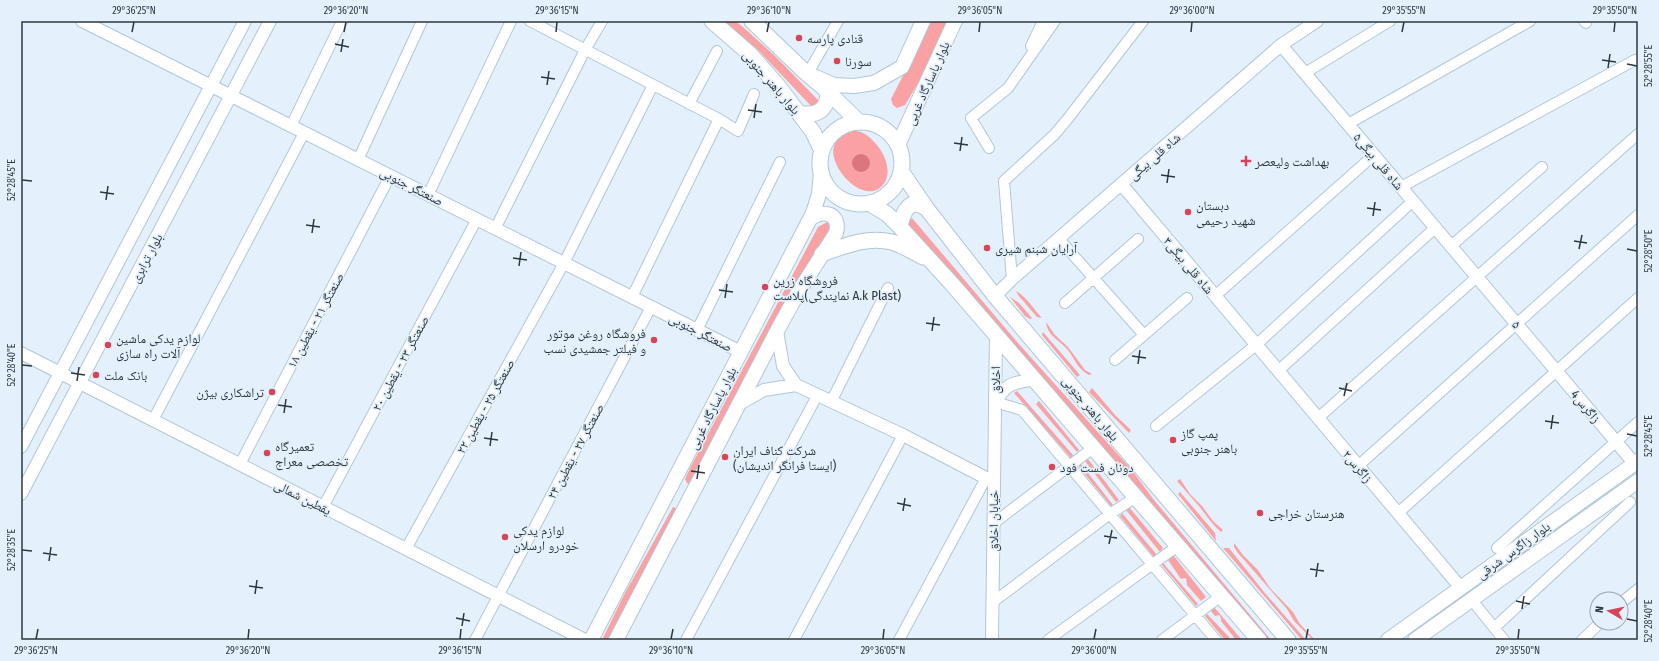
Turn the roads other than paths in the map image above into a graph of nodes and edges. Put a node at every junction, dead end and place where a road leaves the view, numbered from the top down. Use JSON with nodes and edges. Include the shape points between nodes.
{"nodes":[{"id":1,"x":82,"y":21,"type":"edge"},
{"id":2,"x":245,"y":21,"type":"edge"},
{"id":3,"x":270,"y":21,"type":"edge"},
{"id":4,"x":342,"y":21,"type":"edge"},
{"id":5,"x":422,"y":21,"type":"edge"},
{"id":6,"x":511,"y":21,"type":"edge"},
{"id":7,"x":530,"y":21,"type":"edge"},
{"id":8,"x":602,"y":21,"type":"edge"},
{"id":9,"x":712,"y":21,"type":"edge"},
{"id":10,"x":838,"y":21,"type":"edge"},
{"id":11,"x":923,"y":21,"type":"edge"},
{"id":12,"x":955,"y":21,"type":"edge"},
{"id":13,"x":1043,"y":21,"type":"edge"},
{"id":14,"x":1055,"y":21,"type":"edge"},
{"id":15,"x":1143,"y":21,"type":"edge"},
{"id":16,"x":1390,"y":21,"type":"edge"},
{"id":17,"x":1530,"y":21,"type":"edge"},
{"id":18,"x":757,"y":22,"type":"edge"},
{"id":19,"x":1313,"y":22,"type":"edge"},
{"id":20,"x":100,"y":25,"type":"edge"},
{"id":21,"x":1281,"y":44,"type":"junction"},
{"id":22,"x":585,"y":50,"type":"junction"},
{"id":23,"x":717,"y":51,"type":"dead end"},
{"id":24,"x":1635,"y":60,"type":"dead end"},
{"id":25,"x":1022,"y":67,"type":"junction"},
{"id":26,"x":806,"y":72,"type":"junction"},
{"id":27,"x":1305,"y":73,"type":"junction"},
{"id":28,"x":652,"y":85,"type":"junction"},
{"id":29,"x":211,"y":86,"type":"junction"},
{"id":30,"x":828,"y":91,"type":"junction"},
{"id":31,"x":754,"y":94,"type":"dead end"},
{"id":32,"x":231,"y":96,"type":"junction"},
{"id":33,"x":689,"y":104,"type":"junction"},
{"id":34,"x":799,"y":113,"type":"junction"},
{"id":35,"x":719,"y":119,"type":"junction"},
{"id":36,"x":859,"y":122,"type":"junction"},
{"id":37,"x":1348,"y":124,"type":"junction"},
{"id":38,"x":291,"y":126,"type":"junction"},
{"id":39,"x":304,"y":133,"type":"junction"},
{"id":40,"x":1638,"y":134,"type":"edge"},
{"id":41,"x":898,"y":145,"type":"junction"},
{"id":42,"x":989,"y":148,"type":"dead end"},
{"id":43,"x":822,"y":151,"type":"junction"},
{"id":44,"x":1374,"y":155,"type":"junction"},
{"id":45,"x":358,"y":160,"type":"junction"},
{"id":46,"x":780,"y":162,"type":"dead end"},
{"id":47,"x":1542,"y":168,"type":"dead end"},
{"id":48,"x":901,"y":171,"type":"junction"},
{"id":49,"x":821,"y":172,"type":"junction"},
{"id":50,"x":390,"y":176,"type":"junction"},
{"id":51,"x":1122,"y":185,"type":"junction"},
{"id":52,"x":1401,"y":187,"type":"junction"},
{"id":53,"x":428,"y":195,"type":"junction"},
{"id":54,"x":1413,"y":201,"type":"junction"},
{"id":55,"x":869,"y":203,"type":"junction"},
{"id":56,"x":927,"y":209,"type":"junction"},
{"id":57,"x":1638,"y":216,"type":"edge"},
{"id":58,"x":477,"y":219,"type":"junction"},
{"id":59,"x":810,"y":220,"type":"junction"},
{"id":60,"x":900,"y":227,"type":"junction"},
{"id":61,"x":495,"y":228,"type":"junction"},
{"id":62,"x":1435,"y":228,"type":"junction"},
{"id":63,"x":1059,"y":239,"type":"junction"},
{"id":64,"x":1138,"y":239,"type":"dead end"},
{"id":65,"x":1451,"y":246,"type":"junction"},
{"id":66,"x":822,"y":254,"type":"junction"},
{"id":67,"x":931,"y":262,"type":"junction"},
{"id":68,"x":564,"y":263,"type":"junction"},
{"id":69,"x":1477,"y":277,"type":"junction"},
{"id":70,"x":1094,"y":278,"type":"junction"},
{"id":71,"x":1012,"y":279,"type":"junction"},
{"id":72,"x":888,"y":288,"type":"dead end"},
{"id":73,"x":995,"y":296,"type":"junction"},
{"id":74,"x":1215,"y":296,"type":"junction"},
{"id":75,"x":632,"y":297,"type":"junction"},
{"id":76,"x":1188,"y":298,"type":"dead end"},
{"id":77,"x":1638,"y":298,"type":"edge"},
{"id":78,"x":1065,"y":302,"type":"dead end"},
{"id":79,"x":651,"y":307,"type":"junction"},
{"id":80,"x":1516,"y":324,"type":"junction"},
{"id":81,"x":697,"y":330,"type":"junction"},
{"id":82,"x":777,"y":331,"type":"junction"},
{"id":83,"x":996,"y":334,"type":"junction"},
{"id":84,"x":1144,"y":335,"type":"junction"},
{"id":85,"x":1256,"y":345,"type":"junction"},
{"id":86,"x":741,"y":352,"type":"junction"},
{"id":87,"x":21,"y":353,"type":"edge"},
{"id":88,"x":1115,"y":360,"type":"dead end"},
{"id":89,"x":1278,"y":371,"type":"junction"},
{"id":90,"x":1557,"y":371,"type":"junction"},
{"id":91,"x":60,"y":373,"type":"junction"},
{"id":92,"x":1035,"y":380,"type":"junction"},
{"id":93,"x":80,"y":383,"type":"junction"},
{"id":94,"x":796,"y":385,"type":"junction"},
{"id":95,"x":817,"y":396,"type":"junction"},
{"id":96,"x":831,"y":402,"type":"junction"},
{"id":97,"x":995,"y":402,"type":"junction"},
{"id":98,"x":739,"y":404,"type":"junction"},
{"id":99,"x":1318,"y":418,"type":"junction"},
{"id":100,"x":153,"y":420,"type":"junction"},
{"id":101,"x":1638,"y":422,"type":"edge"},
{"id":102,"x":1156,"y":426,"type":"dead end"},
{"id":103,"x":903,"y":435,"type":"junction"},
{"id":104,"x":1616,"y":442,"type":"junction"},
{"id":105,"x":21,"y":447,"type":"edge"},
{"id":106,"x":1093,"y":448,"type":"junction"},
{"id":107,"x":1636,"y":462,"type":"edge"},
{"id":108,"x":240,"y":464,"type":"junction"},
{"id":109,"x":1069,"y":466,"type":"junction"},
{"id":110,"x":1358,"y":466,"type":"junction"},
{"id":111,"x":990,"y":478,"type":"junction"},
{"id":112,"x":1638,"y":481,"type":"edge"},
{"id":113,"x":673,"y":482,"type":"junction"},
{"id":114,"x":693,"y":493,"type":"junction"},
{"id":115,"x":21,"y":494,"type":"edge"},
{"id":116,"x":1136,"y":497,"type":"junction"},
{"id":117,"x":1630,"y":502,"type":"dead end"},
{"id":118,"x":323,"y":507,"type":"junction"},
{"id":119,"x":1398,"y":513,"type":"junction"},
{"id":120,"x":1110,"y":514,"type":"junction"},
{"id":121,"x":994,"y":523,"type":"junction"},
{"id":122,"x":1550,"y":524,"type":"junction"},
{"id":123,"x":1560,"y":537,"type":"junction"},
{"id":124,"x":1179,"y":545,"type":"junction"},
{"id":125,"x":1497,"y":548,"type":"dead end"},
{"id":126,"x":406,"y":549,"type":"junction"},
{"id":127,"x":1152,"y":564,"type":"junction"},
{"id":128,"x":1460,"y":588,"type":"junction"},
{"id":129,"x":1638,"y":589,"type":"edge"},
{"id":130,"x":498,"y":596,"type":"junction"},
{"id":131,"x":1221,"y":596,"type":"junction"},
{"id":132,"x":1629,"y":596,"type":"edge"},
{"id":133,"x":1471,"y":600,"type":"junction"},
{"id":134,"x":992,"y":602,"type":"junction"},
{"id":135,"x":1194,"y":615,"type":"junction"},
{"id":136,"x":1494,"y":628,"type":"junction"},
{"id":137,"x":1592,"y":631,"type":"edge"},
{"id":138,"x":475,"y":640,"type":"edge"},
{"id":139,"x":585,"y":640,"type":"edge"},
{"id":140,"x":591,"y":640,"type":"edge"},
{"id":141,"x":616,"y":640,"type":"edge"},
{"id":142,"x":686,"y":640,"type":"edge"},
{"id":143,"x":794,"y":640,"type":"edge"},
{"id":144,"x":899,"y":640,"type":"edge"},
{"id":145,"x":992,"y":640,"type":"edge"},
{"id":146,"x":1048,"y":640,"type":"edge"},
{"id":147,"x":1162,"y":640,"type":"edge"},
{"id":148,"x":1216,"y":640,"type":"edge"},
{"id":149,"x":1259,"y":640,"type":"edge"},
{"id":150,"x":1288,"y":640,"type":"edge"},
{"id":151,"x":1388,"y":640,"type":"edge"},
{"id":152,"x":1415,"y":640,"type":"edge"},
{"id":153,"x":1504,"y":640,"type":"edge"},
{"id":154,"x":1582,"y":640,"type":"edge"}],
"edges":[{"from":1,"to":20,"type":"street","name":"صنعتگر جنوبی"},
{"from":2,"to":29,"type":"street","name":"بلوار ترابری"},
{"from":3,"to":32,"type":"street","name":"بلوار ترابری"},
{"from":4,"to":38,"type":"street"},
{"from":5,"to":45,"type":"street"},
{"from":6,"to":53,"type":"street"},
{"from":7,"to":22,"type":"street"},
{"from":8,"to":22,"type":"street"},
{"from":9,"to":34,"type":"main road","name":"بلوار باهنر جنوبی","via":[[750,54]]},
{"from":10,"to":26,"type":"street"},
{"from":11,"to":26,"type":"main road","via":[[902,67],[874,83],[854,86],[834,84]]},
{"from":12,"to":41,"type":"main road","name":"بلوار پاسارگاد غربی"},
{"from":13,"to":25,"type":"street"},
{"from":14,"to":25,"type":"street"},
{"from":15,"to":71,"type":"street","via":[[1054,135],[1004,181]]},
{"from":16,"to":27,"type":"street"},
{"from":17,"to":37,"type":"street"},
{"from":18,"to":26,"type":"main road"},
{"from":19,"to":21,"type":"street","name":"شاه قلی بیگی"},
{"from":20,"to":29,"type":"street","name":"صنعتگر جنوبی"},
{"from":21,"to":27,"type":"street","name":"شاه قلی بیگی۵"},
{"from":21,"to":51,"type":"street","name":"شاه قلی بیگی"},
{"from":22,"to":28,"type":"street"},
{"from":22,"to":61,"type":"street"},
{"from":23,"to":33,"type":"street"},
{"from":24,"to":52,"type":"street"},
{"from":25,"to":42,"type":"street","via":[[1008,88],[971,118]]},
{"from":26,"to":30,"type":"main road"},
{"from":27,"to":37,"type":"street","name":"شاه قلی بیگی۵"},
{"from":28,"to":33,"type":"street"},
{"from":28,"to":68,"type":"street","name":"صنعتگر ۲۵ - یقطین ۲۲"},
{"from":29,"to":32,"type":"street","name":"صنعتگر جنوبی"},
{"from":29,"to":91,"type":"street","name":"بلوار ترابری"},
{"from":30,"to":34,"type":"main road","via":[[824,107],[808,115]]},
{"from":30,"to":36,"type":"main road"},
{"from":31,"to":35,"type":"street","via":[[738,131]]},
{"from":32,"to":38,"type":"street","name":"صنعتگر جنوبی"},
{"from":32,"to":93,"type":"street","name":"بلوار ترابری"},
{"from":33,"to":35,"type":"street"},
{"from":34,"to":43,"type":"main road","name":"بلوار باهنر جنوبی","via":[[813,132]]},
{"from":35,"to":75,"type":"street"},
{"from":36,"to":41,"type":"main road","via":[[871,123],[882,128],[892,135]]},
{"from":36,"to":43,"type":"main road","via":[[849,124],[832,134]]},
{"from":37,"to":44,"type":"street","name":"شاه قلی بیگی۵"},
{"from":38,"to":39,"type":"street","name":"صنعتگر جنوبی"},
{"from":39,"to":45,"type":"street","name":"صنعتگر جنوبی"},
{"from":39,"to":100,"type":"street"},
{"from":40,"to":69,"type":"street"},
{"from":41,"to":48,"type":"main road","via":[[902,157]]},
{"from":43,"to":49,"type":"main road"},
{"from":44,"to":52,"type":"street","name":"شاه قلی بیگی۵"},
{"from":44,"to":74,"type":"street"},
{"from":45,"to":50,"type":"street","name":"صنعتگر جنوبی"},
{"from":46,"to":81,"type":"street"},
{"from":47,"to":65,"type":"street"},
{"from":48,"to":55,"type":"main road","via":[[890,191]]},
{"from":48,"to":56,"type":"main road","name":"بلوار باهنر جنوبی"},
{"from":49,"to":55,"type":"main road","via":[[829,187],[841,198],[852,203]]},
{"from":49,"to":59,"type":"main road","name":"بلوار پاسارگاد غربی","via":[[819,194]]},
{"from":50,"to":53,"type":"street","name":"صنعتگر جنوبی"},
{"from":50,"to":108,"type":"street","name":"صنعتگر ۲۱ - یقطین ۱۸"},
{"from":51,"to":63,"type":"street","name":"شاه قلی بیگی"},
{"from":51,"to":74,"type":"street","name":"شاه قلی بیگی۳"},
{"from":52,"to":54,"type":"street","name":"شاه قلی بیگی۵"},
{"from":53,"to":58,"type":"street","name":"صنعتگر جنوبی"},
{"from":54,"to":62,"type":"street","name":"شاه قلی بیگی۵"},
{"from":54,"to":85,"type":"street"},
{"from":55,"to":60,"type":"main road","name":"بلوار باهنر جنوبی"},
{"from":56,"to":60,"type":"main road","via":[[921,204],[908,207]]},
{"from":56,"to":73,"type":"main road","name":"بلوار باهنر جنوبی"},
{"from":57,"to":80,"type":"street"},
{"from":58,"to":61,"type":"street","name":"صنعتگر جنوبی"},
{"from":58,"to":118,"type":"street","name":"صنعتگر ۲۳ - یقطین ۲۰"},
{"from":59,"to":66,"type":"main road","name":"بلوار پاسارگاد غربی","via":[[816,214],[825,213],[836,220],[836,233]]},
{"from":59,"to":86,"type":"main road","name":"بلوار پاسارگاد غربی"},
{"from":60,"to":67,"type":"main road","name":"بلوار باهنر جنوبی"},
{"from":61,"to":68,"type":"street","name":"صنعتگر جنوبی"},
{"from":62,"to":65,"type":"street","name":"شاه قلی بیگی۵"},
{"from":62,"to":89,"type":"street"},
{"from":63,"to":70,"type":"street"},
{"from":63,"to":71,"type":"street","name":"شاه قلی بیگی"},
{"from":64,"to":70,"type":"street"},
{"from":65,"to":69,"type":"street","name":"شاه قلی بیگی۵"},
{"from":66,"to":67,"type":"main road","via":[[872,240],[893,242]]},
{"from":66,"to":82,"type":"main road","name":"بلوار پاسارگاد غربی"},
{"from":67,"to":83,"type":"main road","name":"بلوار باهنر جنوبی"},
{"from":68,"to":75,"type":"street","name":"صنعتگر جنوبی"},
{"from":68,"to":126,"type":"street","name":"صنعتگر ۲۵ - یقطین ۲۲"},
{"from":69,"to":80,"type":"street","name":"۵"},
{"from":69,"to":99,"type":"street"},
{"from":70,"to":78,"type":"street"},
{"from":70,"to":84,"type":"street"},
{"from":71,"to":73,"type":"street","name":"شاه قلی بیگی"},
{"from":72,"to":96,"type":"street"},
{"from":73,"to":150,"type":"main road","name":"بلوار باهنر جنوبی"},
{"from":74,"to":85,"type":"street","name":"شاه قلی بیگی۳"},
{"from":75,"to":79,"type":"street","name":"صنعتگر جنوبی"},
{"from":76,"to":84,"type":"street"},
{"from":77,"to":90,"type":"street"},
{"from":79,"to":81,"type":"street","name":"صنعتگر جنوبی"},
{"from":79,"to":130,"type":"street","name":"صنعتگر ۲۷ - یقطین ۲۴"},
{"from":80,"to":90,"type":"street","name":"۵"},
{"from":80,"to":110,"type":"street"},
{"from":81,"to":86,"type":"street","name":"صنعتگر جنوبی"},
{"from":82,"to":94,"type":"street","via":[[783,366]]},
{"from":82,"to":98,"type":"main road","name":"بلوار پاسارگاد غربی"},
{"from":83,"to":92,"type":"main road","name":"بلوار باهنر جنوبی"},
{"from":83,"to":97,"type":"street","name":"اخلاق"},
{"from":84,"to":88,"type":"street"},
{"from":85,"to":89,"type":"street","name":"زاگرس۲"},
{"from":85,"to":102,"type":"street"},
{"from":86,"to":113,"type":"main road","name":"بلوار پاسارگاد غربی"},
{"from":87,"to":91,"type":"street","name":"یقطین شمالی"},
{"from":89,"to":99,"type":"street","name":"زاگرس۲"},
{"from":90,"to":104,"type":"street","name":"زاگرس4"},
{"from":90,"to":119,"type":"street"},
{"from":91,"to":93,"type":"street","name":"یقطین شمالی"},
{"from":91,"to":105,"type":"street","name":"بلوار ترابری"},
{"from":92,"to":97,"type":"street","name":"اخلاق","via":[[1009,385]]},
{"from":92,"to":106,"type":"main road","name":"بلوار باهنر جنوبی"},
{"from":93,"to":100,"type":"street","name":"یقطین شمالی"},
{"from":93,"to":115,"type":"street","name":"بلوار ترابری"},
{"from":94,"to":95,"type":"street"},
{"from":94,"to":98,"type":"street","via":[[764,390]]},
{"from":95,"to":96,"type":"street"},
{"from":95,"to":142,"type":"street"},
{"from":96,"to":103,"type":"street"},
{"from":97,"to":109,"type":"street","via":[[1022,410]]},
{"from":97,"to":111,"type":"street","name":"خیابان اخلاق"},
{"from":98,"to":114,"type":"main road","name":"بلوار پاسارگاد غربی"},
{"from":99,"to":110,"type":"street","name":"زاگرس۲"},
{"from":100,"to":108,"type":"street","name":"یقطین شمالی"},
{"from":101,"to":104,"type":"street"},
{"from":103,"to":111,"type":"street"},
{"from":103,"to":143,"type":"street"},
{"from":104,"to":107,"type":"street","name":"زاگرس4"},
{"from":104,"to":125,"type":"street"},
{"from":106,"to":109,"type":"street"},
{"from":106,"to":116,"type":"main road","name":"بلوار باهنر جنوبی"},
{"from":107,"to":122,"type":"main road","name":"بلوار زاگرس شرقی"},
{"from":108,"to":118,"type":"street","name":"یقطین شمالی"},
{"from":109,"to":120,"type":"street"},
{"from":109,"to":121,"type":"street"},
{"from":110,"to":119,"type":"street","name":"زاگرس۲"},
{"from":111,"to":121,"type":"street","name":"خیابان اخلاق"},
{"from":111,"to":144,"type":"street"},
{"from":112,"to":123,"type":"main road","name":"بلوار زاگرس شرقی"},
{"from":113,"to":114,"type":"main road"},
{"from":113,"to":140,"type":"main road","name":"بلوار پاسارگاد غربی"},
{"from":114,"to":141,"type":"main road","name":"بلوار پاسارگاد غربی"},
{"from":116,"to":120,"type":"street"},
{"from":116,"to":124,"type":"main road","name":"بلوار باهنر جنوبی"},
{"from":117,"to":136,"type":"street"},
{"from":118,"to":126,"type":"street","name":"یقطین شمالی"},
{"from":119,"to":128,"type":"street","name":"زاگرس۲"},
{"from":120,"to":127,"type":"street"},
{"from":120,"to":134,"type":"street"},
{"from":121,"to":134,"type":"street","name":"خیابان اخلاق"},
{"from":122,"to":123,"type":"main road"},
{"from":122,"to":128,"type":"main road","name":"بلوار زاگرس شرقی"},
{"from":123,"to":133,"type":"main road","name":"بلوار زاگرس شرقی"},
{"from":124,"to":127,"type":"street"},
{"from":124,"to":131,"type":"main road","name":"بلوار باهنر جنوبی"},
{"from":126,"to":130,"type":"street","name":"یقطین شمالی"},
{"from":127,"to":135,"type":"street"},
{"from":127,"to":146,"type":"street"},
{"from":128,"to":151,"type":"main road","name":"بلوار زاگرس شرقی"},
{"from":129,"to":132,"type":"street"},
{"from":130,"to":138,"type":"street","name":"صنعتگر ۲۷ - یقطین ۲۴"},
{"from":130,"to":139,"type":"street","name":"یقطین شمالی"},
{"from":131,"to":135,"type":"street"},
{"from":131,"to":149,"type":"main road","name":"بلوار باهنر جنوبی"},
{"from":133,"to":136,"type":"street"},
{"from":133,"to":152,"type":"main road","name":"بلوار زاگرس شرقی"},
{"from":134,"to":145,"type":"street","name":"خیابان اخلاق"},
{"from":135,"to":147,"type":"street"},
{"from":135,"to":148,"type":"street"},
{"from":136,"to":153,"type":"street"},
{"from":137,"to":154,"type":"street"}]}
